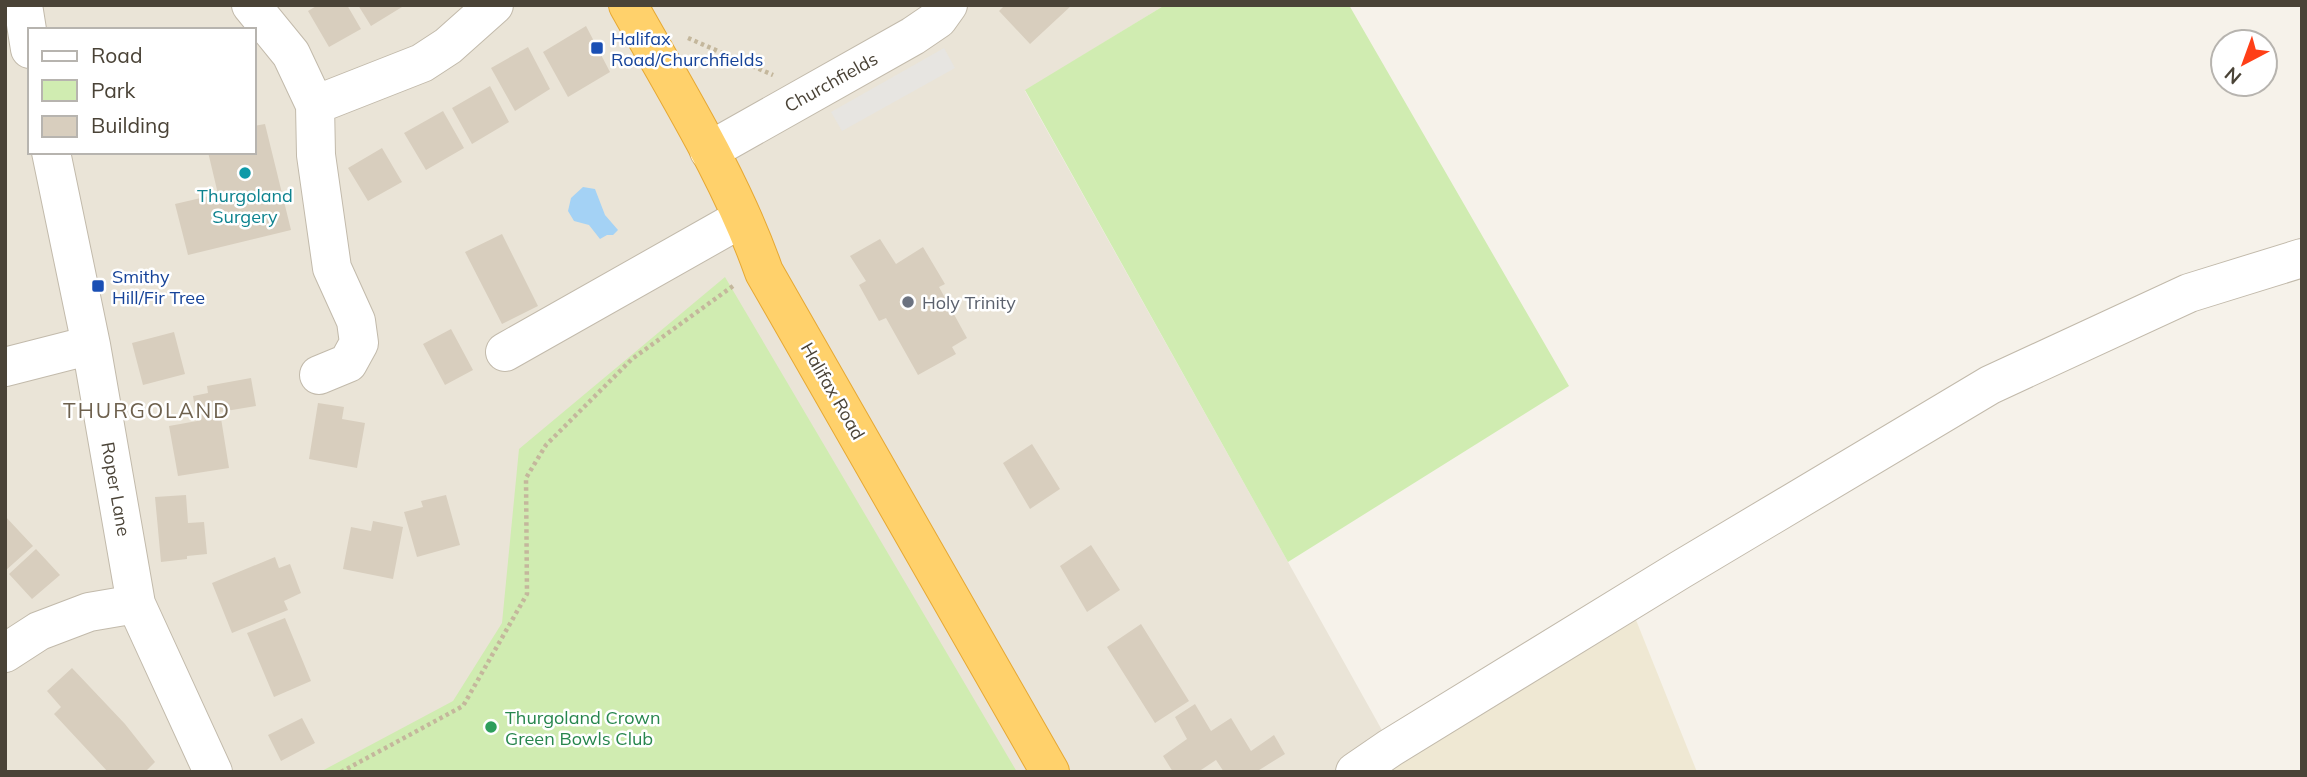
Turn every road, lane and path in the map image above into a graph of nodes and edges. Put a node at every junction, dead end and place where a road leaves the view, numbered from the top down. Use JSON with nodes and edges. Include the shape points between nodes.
{"nodes":[{"id":1,"x":23,"y":5,"type":"edge"},
{"id":2,"x":251,"y":5,"type":"edge"},
{"id":3,"x":494,"y":5,"type":"edge"},
{"id":4,"x":948,"y":5,"type":"edge"},
{"id":5,"x":633,"y":8,"type":"edge"},
{"id":6,"x":28,"y":36,"type":"edge"},
{"id":7,"x":812,"y":93,"type":"junction"},
{"id":8,"x":315,"y":105,"type":"junction"},
{"id":9,"x":709,"y":151,"type":"junction"},
{"id":10,"x":51,"y":154,"type":"edge"},
{"id":11,"x":742,"y":218,"type":"junction"},
{"id":12,"x":2302,"y":258,"type":"edge"},
{"id":13,"x":762,"y":265,"type":"junction"},
{"id":14,"x":91,"y":345,"type":"junction"},
{"id":15,"x":505,"y":352,"type":"dead end"},
{"id":16,"x":5,"y":367,"type":"edge"},
{"id":17,"x":319,"y":375,"type":"dead end"},
{"id":18,"x":136,"y":604,"type":"junction"},
{"id":19,"x":5,"y":653,"type":"edge"},
{"id":20,"x":213,"y":772,"type":"edge"},
{"id":21,"x":341,"y":772,"type":"edge"},
{"id":22,"x":1050,"y":772,"type":"edge"},
{"id":23,"x":1355,"y":772,"type":"edge"}],
"edges":[{"from":1,"to":6,"type":"street"},
{"from":2,"to":8,"type":"street","via":[[291,54]]},
{"from":3,"to":8,"type":"street","via":[[422,63]]},
{"from":4,"to":7,"type":"street","name":"Churchfields","via":[[938,19],[913,36]]},
{"from":5,"to":7,"type":"path"},
{"from":5,"to":9,"type":"highway","name":"Halifax Road"},
{"from":7,"to":9,"type":"street","name":"Churchfields"},
{"from":8,"to":17,"type":"street","via":[[316,155],[332,268],[356,321],[359,343],[348,363]]},
{"from":9,"to":11,"type":"highway","name":"Halifax Road"},
{"from":10,"to":14,"type":"street","name":"Roper Lane"},
{"from":11,"to":13,"type":"highway","name":"Halifax Road"},
{"from":11,"to":15,"type":"street"},
{"from":12,"to":23,"type":"street","via":[[2189,293],[1990,385]]},
{"from":13,"to":21,"type":"path","via":[[632,359],[546,445],[526,478],[527,594],[463,706]]},
{"from":13,"to":22,"type":"highway","name":"Halifax Road"},
{"from":14,"to":16,"type":"street"},
{"from":14,"to":18,"type":"street","name":"Roper Lane"},
{"from":18,"to":19,"type":"street","via":[[64,621]]},
{"from":18,"to":20,"type":"street","name":"Roper Lane"}]}
